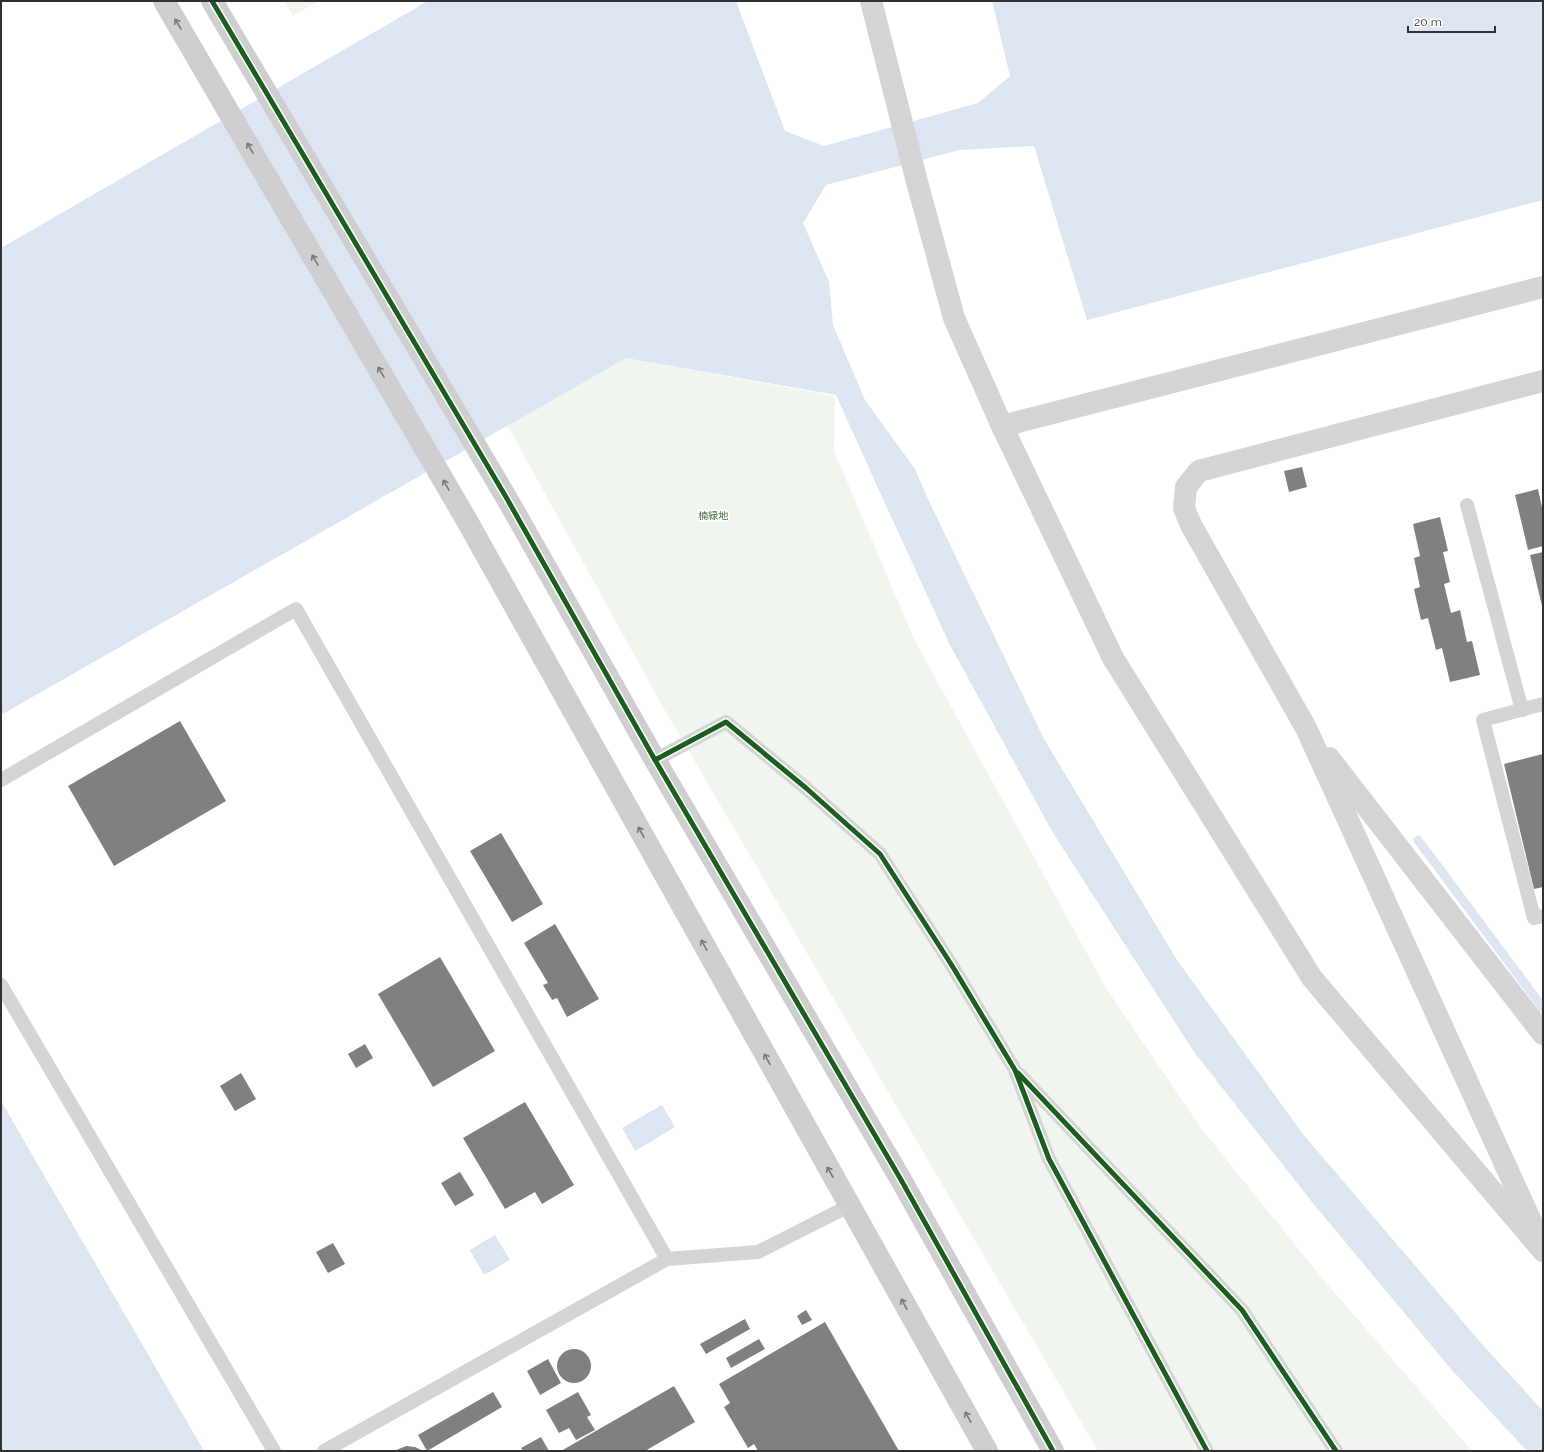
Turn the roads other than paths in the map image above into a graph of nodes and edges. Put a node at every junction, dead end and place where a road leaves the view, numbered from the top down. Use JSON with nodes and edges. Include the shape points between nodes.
{"nodes":[{"id":1,"x":164,"y":1,"type":"edge"},
{"id":2,"x":212,"y":1,"type":"edge"},
{"id":3,"x":871,"y":1,"type":"edge"},
{"id":4,"x":1543,"y":287,"type":"edge"},
{"id":5,"x":1543,"y":381,"type":"edge"},
{"id":6,"x":1002,"y":426,"type":"junction"},
{"id":7,"x":1467,"y":505,"type":"dead end"},
{"id":8,"x":1543,"y":704,"type":"edge"},
{"id":9,"x":1522,"y":710,"type":"junction"},
{"id":10,"x":1306,"y":728,"type":"junction"},
{"id":11,"x":655,"y":760,"type":"junction"},
{"id":12,"x":1,"y":780,"type":"edge"},
{"id":13,"x":1543,"y":916,"type":"edge"},
{"id":14,"x":1,"y":985,"type":"edge"},
{"id":15,"x":1543,"y":1034,"type":"edge"},
{"id":16,"x":1015,"y":1070,"type":"junction"},
{"id":17,"x":849,"y":1206,"type":"junction"},
{"id":18,"x":1543,"y":1248,"type":"edge"},
{"id":19,"x":1543,"y":1251,"type":"edge"},
{"id":20,"x":667,"y":1259,"type":"junction"},
{"id":21,"x":274,"y":1451,"type":"edge"},
{"id":22,"x":324,"y":1451,"type":"edge"},
{"id":23,"x":987,"y":1451,"type":"edge"},
{"id":24,"x":1053,"y":1451,"type":"edge"},
{"id":25,"x":1206,"y":1451,"type":"edge"},
{"id":26,"x":1336,"y":1451,"type":"edge"}],
"edges":[{"from":17,"to":1,"type":"street","one_way":true,"via":[[466,519]]},
{"from":2,"to":11,"type":"street","via":[[506,497]]},
{"from":3,"to":6,"type":"street","via":[[954,318]]},
{"from":4,"to":6,"type":"street"},
{"from":5,"to":10,"type":"street","via":[[1199,471],[1186,487],[1184,508],[1191,525]]},
{"from":6,"to":19,"type":"street","via":[[1113,658],[1312,978]]},
{"from":7,"to":9,"type":"lane"},
{"from":8,"to":9,"type":"lane"},
{"from":9,"to":13,"type":"lane","via":[[1483,720],[1534,918]]},
{"from":10,"to":15,"type":"street"},
{"from":10,"to":18,"type":"street"},
{"from":11,"to":16,"type":"lane","via":[[726,722],[806,788],[880,854],[952,964]]},
{"from":11,"to":24,"type":"street","via":[[900,1178]]},
{"from":12,"to":20,"type":"lane","via":[[296,609]]},
{"from":14,"to":21,"type":"lane"},
{"from":16,"to":25,"type":"lane","via":[[1049,1159]]},
{"from":16,"to":26,"type":"lane","via":[[1242,1310]]},
{"from":17,"to":20,"type":"lane","via":[[758,1252]]},
{"from":23,"to":17,"type":"street","one_way":true},
{"from":20,"to":22,"type":"lane"}]}
